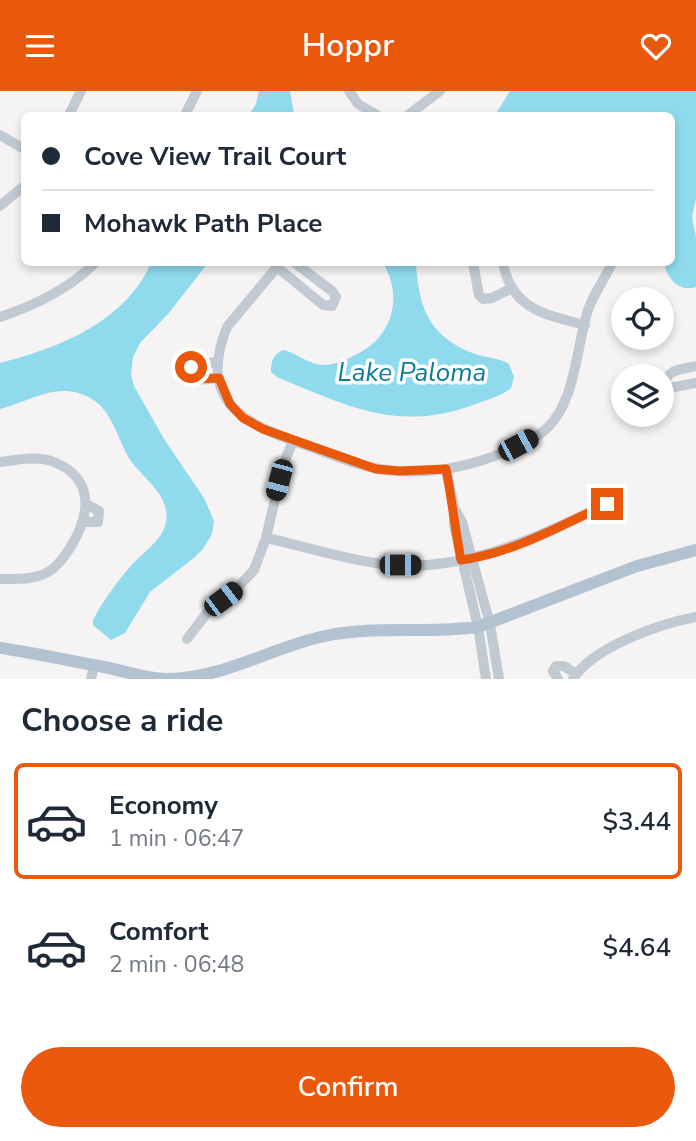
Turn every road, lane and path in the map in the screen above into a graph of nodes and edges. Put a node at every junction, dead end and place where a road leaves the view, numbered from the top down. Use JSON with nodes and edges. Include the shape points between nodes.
{"nodes":[{"id":1,"x":81,"y":91,"type":"edge"},
{"id":2,"x":197,"y":91,"type":"edge"},
{"id":3,"x":349,"y":91,"type":"edge"},
{"id":4,"x":440,"y":91,"type":"edge"},
{"id":5,"x":70,"y":112,"type":"edge"},
{"id":6,"x":186,"y":112,"type":"edge"},
{"id":7,"x":372,"y":112,"type":"edge"},
{"id":8,"x":412,"y":112,"type":"edge"},
{"id":9,"x":0,"y":135,"type":"edge"},
{"id":10,"x":21,"y":147,"type":"edge"},
{"id":11,"x":21,"y":188,"type":"edge"},
{"id":12,"x":0,"y":206,"type":"edge"},
{"id":13,"x":91,"y":266,"type":"edge"},
{"id":14,"x":277,"y":266,"type":"edge"},
{"id":15,"x":279,"y":266,"type":"edge"},
{"id":16,"x":299,"y":266,"type":"edge"},
{"id":17,"x":474,"y":266,"type":"edge"},
{"id":18,"x":504,"y":266,"type":"edge"},
{"id":19,"x":610,"y":266,"type":"edge"},
{"id":20,"x":512,"y":288,"type":"junction"},
{"id":21,"x":0,"y":317,"type":"edge"},
{"id":22,"x":585,"y":325,"type":"junction"},
{"id":23,"x":218,"y":362,"type":"junction"},
{"id":24,"x":696,"y":366,"type":"edge"},
{"id":25,"x":219,"y":378,"type":"junction"},
{"id":26,"x":696,"y":383,"type":"edge"},
{"id":27,"x":293,"y":441,"type":"junction"},
{"id":28,"x":0,"y":462,"type":"edge"},
{"id":29,"x":446,"y":469,"type":"junction"},
{"id":30,"x":607,"y":504,"type":"dead end"},
{"id":31,"x":266,"y":538,"type":"junction"},
{"id":32,"x":696,"y":550,"type":"edge"},
{"id":33,"x":466,"y":559,"type":"junction"},
{"id":34,"x":0,"y":579,"type":"edge"},
{"id":35,"x":696,"y":617,"type":"edge"},
{"id":36,"x":484,"y":626,"type":"junction"},
{"id":37,"x":187,"y":639,"type":"dead end"},
{"id":38,"x":0,"y":647,"type":"edge"},
{"id":39,"x":100,"y":671,"type":"edge"},
{"id":40,"x":574,"y":677,"type":"edge"},
{"id":41,"x":91,"y":679,"type":"edge"},
{"id":42,"x":486,"y":679,"type":"edge"},
{"id":43,"x":499,"y":679,"type":"edge"},
{"id":44,"x":558,"y":679,"type":"edge"}],
"edges":[{"from":1,"to":5,"type":"street"},
{"from":2,"to":6,"type":"street"},
{"from":3,"to":7,"type":"street"},
{"from":4,"to":8,"type":"street"},
{"from":9,"to":10,"type":"street"},
{"from":11,"to":12,"type":"street"},
{"from":13,"to":21,"type":"street","via":[[43,299]]},
{"from":14,"to":23,"type":"street","via":[[227,327]]},
{"from":15,"to":16,"type":"street","via":[[323,305],[332,306],[336,297],[332,291]]},
{"from":17,"to":20,"type":"street","via":[[483,299]]},
{"from":18,"to":20,"type":"street"},
{"from":19,"to":22,"type":"street"},
{"from":20,"to":22,"type":"street","via":[[533,309]]},
{"from":22,"to":29,"type":"street","via":[[566,399],[544,432],[498,455]]},
{"from":23,"to":25,"type":"street"},
{"from":23,"to":25,"type":"street","via":[[192,365],[189,372],[197,380]]},
{"from":24,"to":26,"type":"street","via":[[669,373],[665,384],[676,389]]},
{"from":25,"to":27,"type":"street","via":[[230,404],[243,418]]},
{"from":27,"to":29,"type":"street","via":[[376,469]]},
{"from":27,"to":31,"type":"street"},
{"from":28,"to":34,"type":"street","via":[[53,461],[79,481],[87,502],[100,517],[98,522],[83,521],[61,562],[46,573]]},
{"from":29,"to":33,"type":"street","via":[[454,525]]},
{"from":30,"to":33,"type":"street","via":[[528,541]]},
{"from":31,"to":33,"type":"street","via":[[381,564],[430,565]]},
{"from":31,"to":37,"type":"street","via":[[254,570],[210,609]]},
{"from":32,"to":36,"type":"main road","via":[[592,582]]},
{"from":33,"to":36,"type":"street"},
{"from":35,"to":40,"type":"street","via":[[620,642],[590,660]]},
{"from":36,"to":39,"type":"main road","via":[[327,635],[195,676],[166,679]]},
{"from":36,"to":42,"type":"street"},
{"from":36,"to":43,"type":"street"},
{"from":38,"to":39,"type":"main road"},
{"from":39,"to":41,"type":"street"},
{"from":40,"to":44,"type":"street","via":[[564,666],[556,666],[553,671]]}]}
